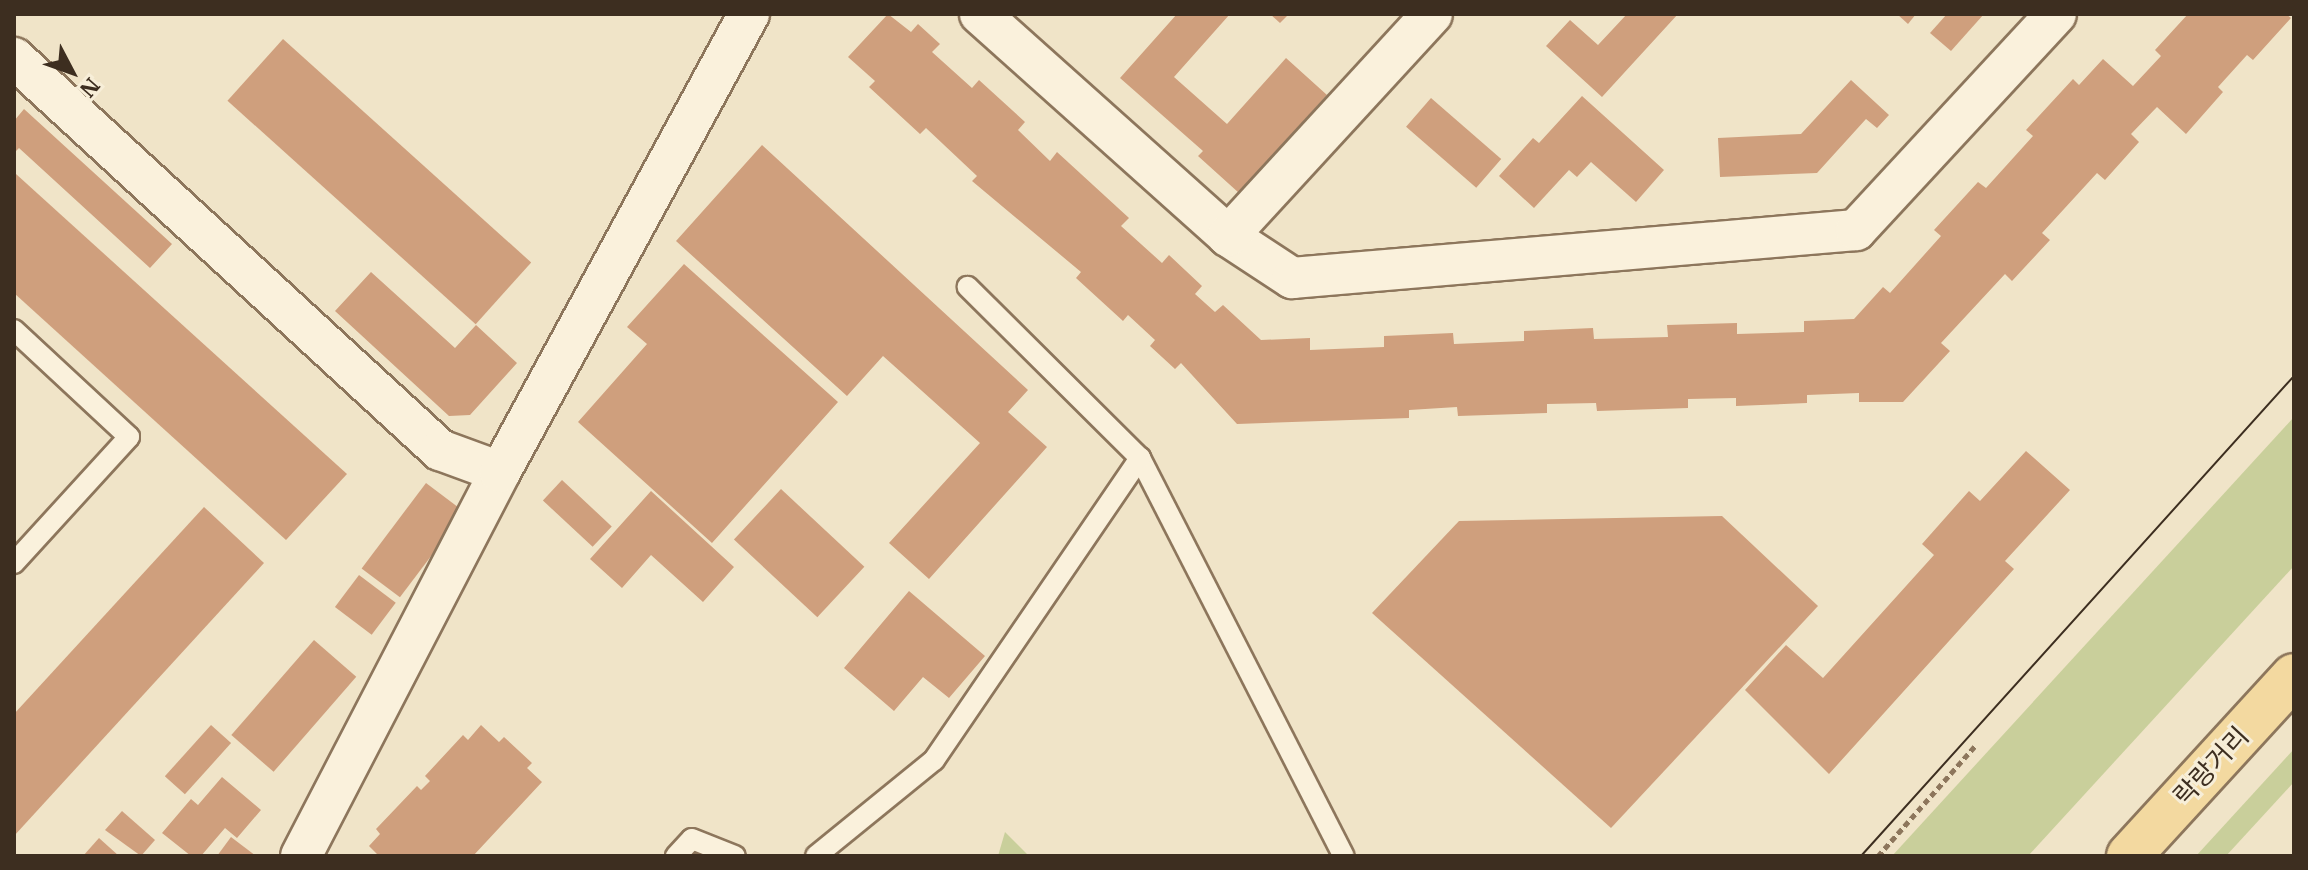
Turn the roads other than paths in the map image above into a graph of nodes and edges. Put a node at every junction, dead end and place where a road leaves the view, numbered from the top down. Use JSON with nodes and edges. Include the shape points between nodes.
{"nodes":[{"id":1,"x":749,"y":14,"type":"edge"},
{"id":2,"x":980,"y":14,"type":"edge"},
{"id":3,"x":1432,"y":14,"type":"edge"},
{"id":4,"x":2056,"y":14,"type":"edge"},
{"id":5,"x":14,"y":58,"type":"edge"},
{"id":6,"x":1228,"y":236,"type":"junction"},
{"id":7,"x":968,"y":287,"type":"dead end"},
{"id":8,"x":14,"y":330,"type":"edge"},
{"id":9,"x":1140,"y":458,"type":"junction"},
{"id":10,"x":500,"y":472,"type":"junction"},
{"id":11,"x":14,"y":563,"type":"edge"},
{"id":12,"x":2294,"y":676,"type":"edge"},
{"id":13,"x":301,"y":856,"type":"edge"},
{"id":14,"x":676,"y":856,"type":"edge"},
{"id":15,"x":735,"y":856,"type":"edge"},
{"id":16,"x":816,"y":856,"type":"edge"},
{"id":17,"x":1344,"y":856,"type":"edge"},
{"id":18,"x":2129,"y":856,"type":"edge"}],
"edges":[{"from":1,"to":10,"type":"street"},
{"from":2,"to":6,"type":"street"},
{"from":3,"to":6,"type":"street"},
{"from":4,"to":6,"type":"street","via":[[1856,230],[1292,278]]},
{"from":5,"to":10,"type":"street","via":[[440,450]]},
{"from":7,"to":9,"type":"lane"},
{"from":8,"to":11,"type":"lane","via":[[129,437]]},
{"from":9,"to":16,"type":"lane","via":[[934,760]]},
{"from":9,"to":17,"type":"lane"},
{"from":10,"to":13,"type":"street"},
{"from":12,"to":18,"type":"main road","name":"락랑거리"},
{"from":14,"to":15,"type":"lane","via":[[692,839]]}]}
